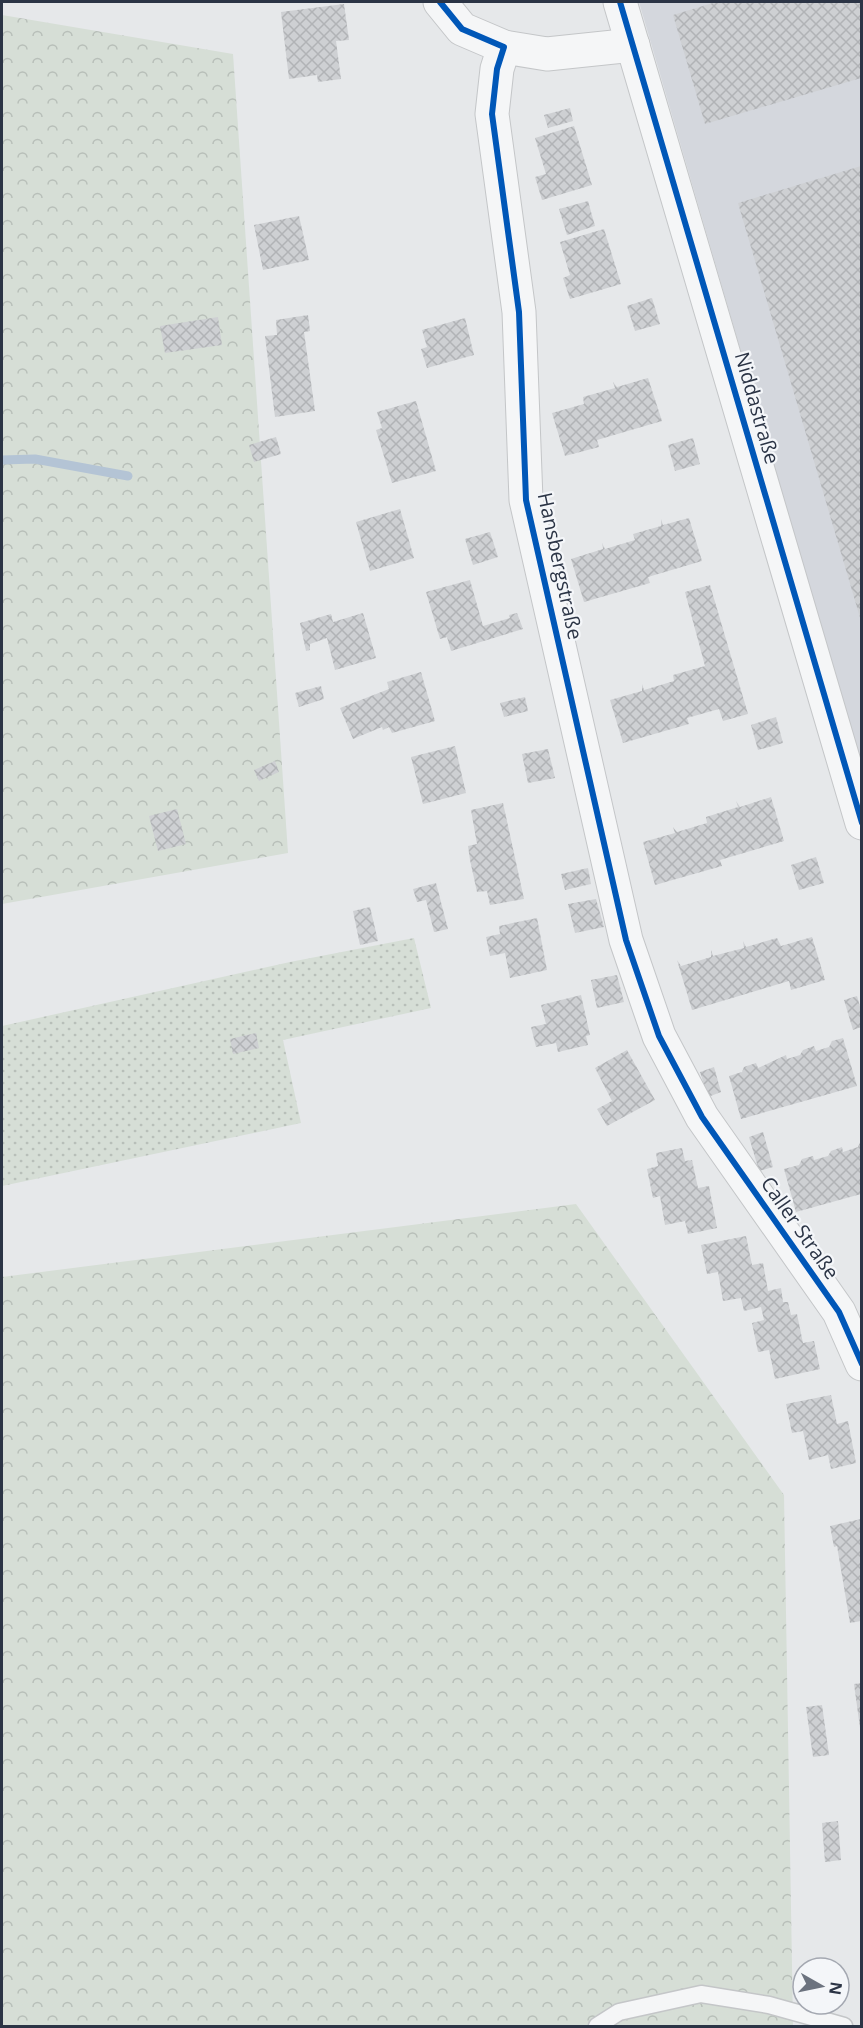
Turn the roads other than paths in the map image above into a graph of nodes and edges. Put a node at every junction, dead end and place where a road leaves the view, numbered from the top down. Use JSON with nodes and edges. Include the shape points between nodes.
{"nodes":[{"id":1,"x":440,"y":2,"type":"edge"},
{"id":2,"x":620,"y":2,"type":"edge"},
{"id":3,"x":633,"y":45,"type":"junction"},
{"id":4,"x":504,"y":47,"type":"junction"},
{"id":5,"x":861,"y":823,"type":"edge"},
{"id":6,"x":702,"y":1117,"type":"joint"},
{"id":7,"x":850,"y":1307,"type":"edge"},
{"id":8,"x":861,"y":1364,"type":"edge"},
{"id":9,"x":597,"y":2026,"type":"edge"},
{"id":10,"x":844,"y":2026,"type":"edge"}],
"edges":[{"from":1,"to":4,"type":"street","via":[[462,29]]},
{"from":2,"to":3,"type":"street","name":"Niddastraße"},
{"from":3,"to":4,"type":"street","via":[[548,54]]},
{"from":3,"to":5,"type":"street","name":"Niddastraße"},
{"from":4,"to":6,"type":"street","name":"Hansbergstraße","via":[[497,69],[492,114],[519,312],[526,500],[627,940],[659,1036]]},
{"from":6,"to":7,"type":"street","name":"Caller Straße"},
{"from":7,"to":8,"type":"street","name":"Caller Straße"},
{"from":9,"to":10,"type":"lane","via":[[619,2012],[701,1994],[769,2005]]}]}
